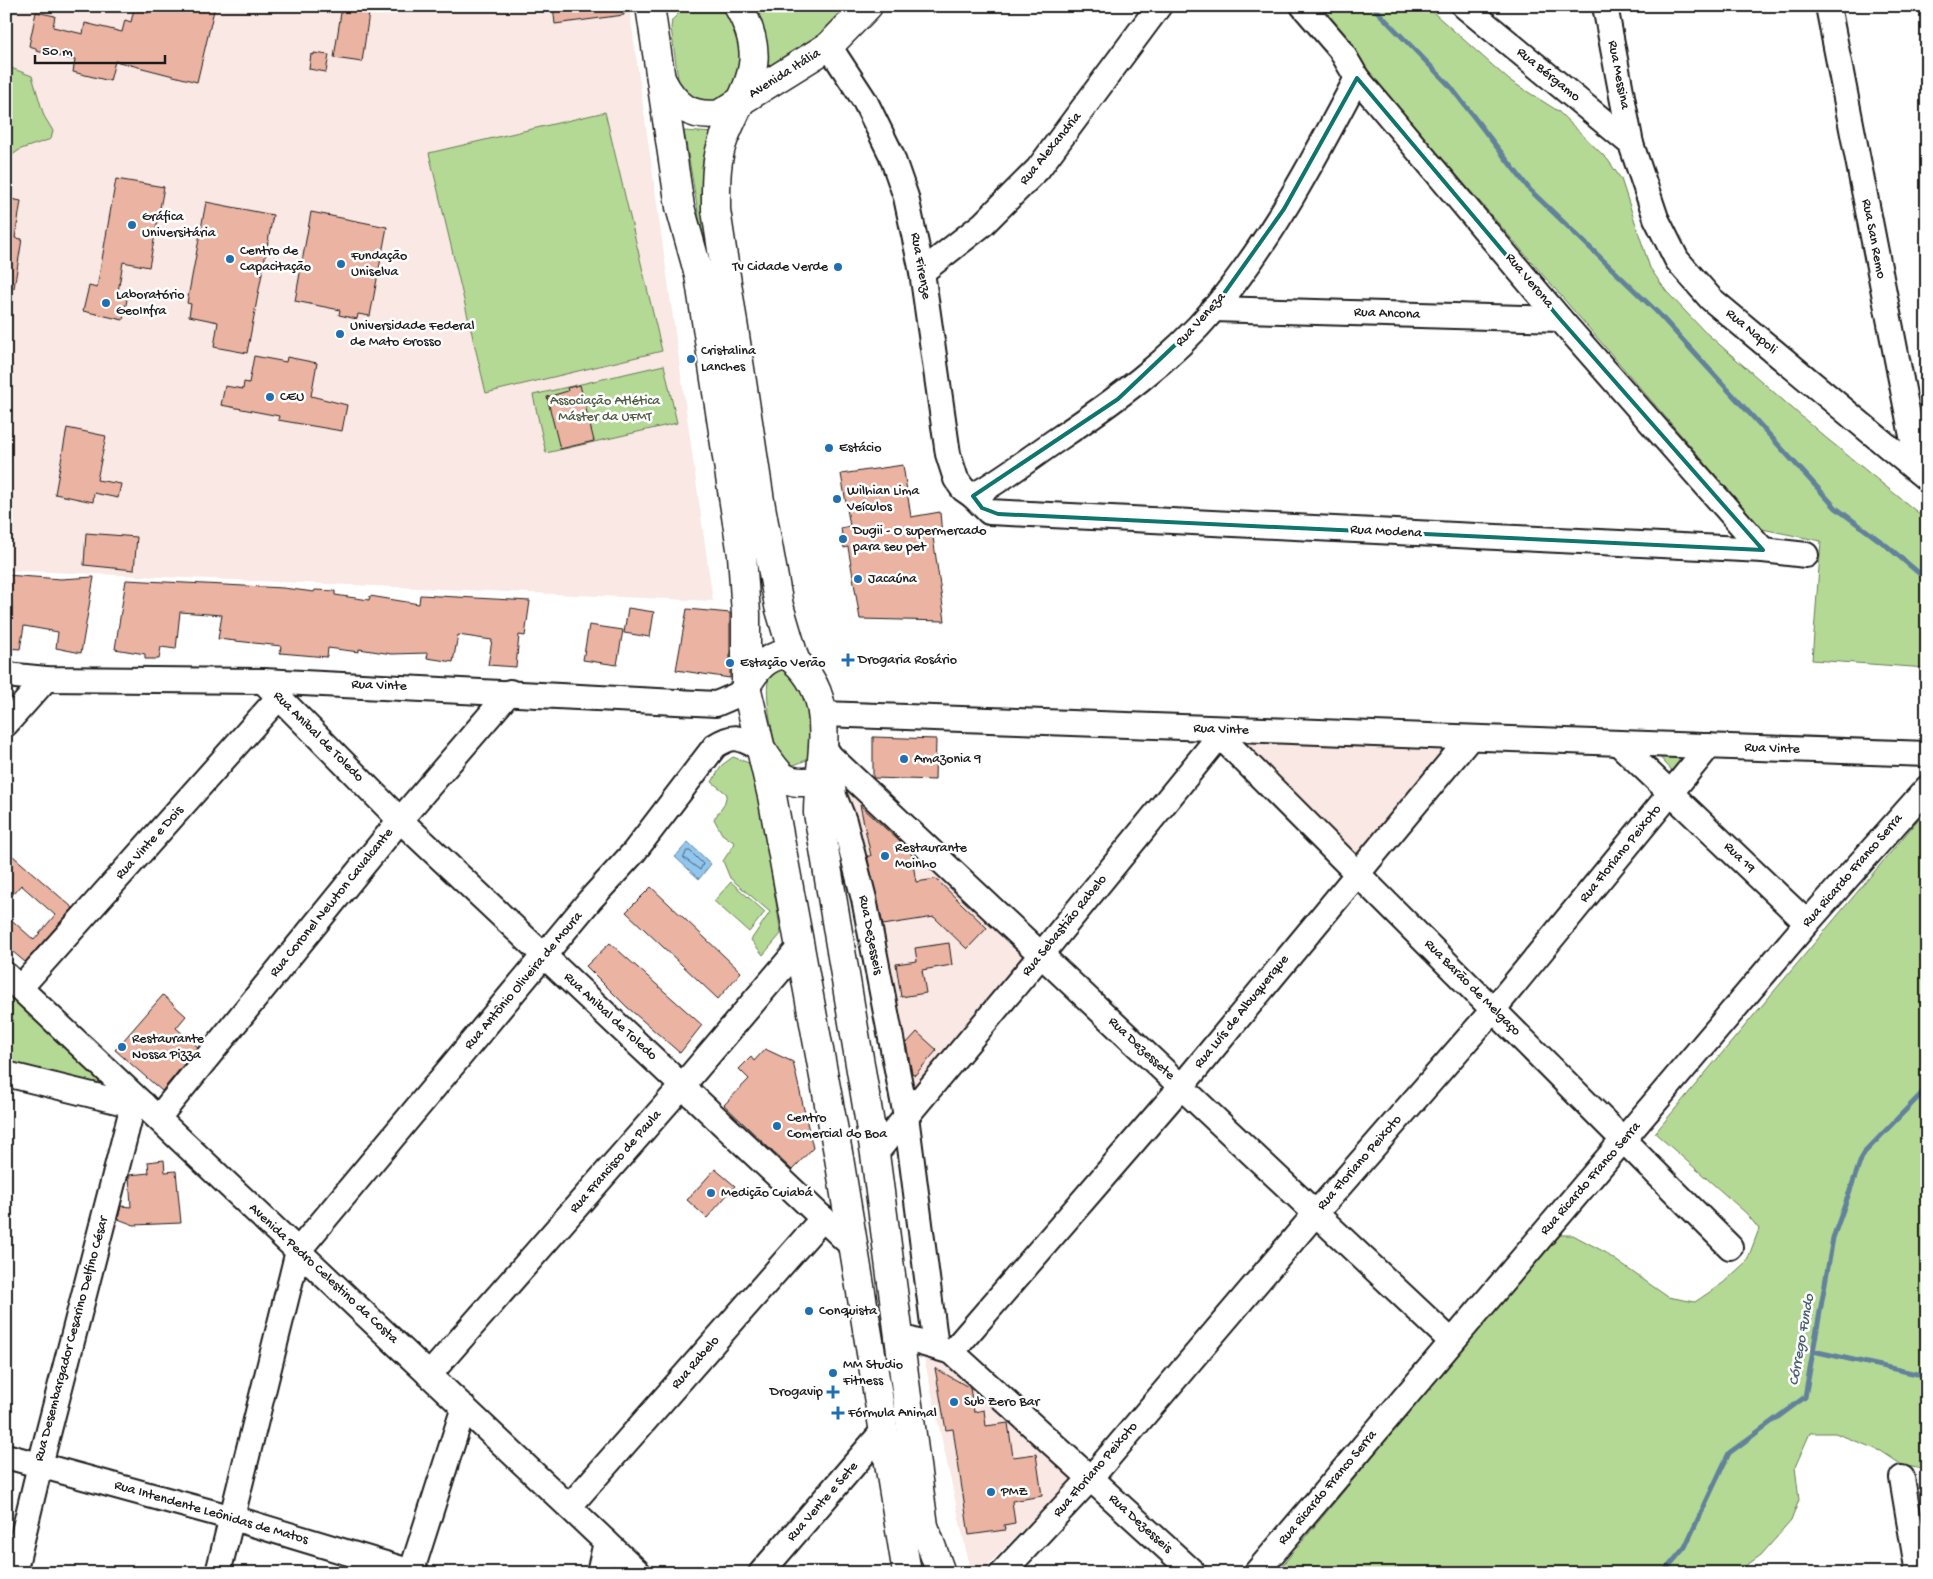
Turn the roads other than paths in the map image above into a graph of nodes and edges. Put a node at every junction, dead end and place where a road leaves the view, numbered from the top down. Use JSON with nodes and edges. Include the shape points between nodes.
{"nodes":[{"id":1,"x":738,"y":6,"type":"edge"},
{"id":2,"x":868,"y":6,"type":"edge"},
{"id":3,"x":1159,"y":6,"type":"edge"},
{"id":4,"x":1303,"y":6,"type":"edge"},
{"id":5,"x":1464,"y":6,"type":"edge"},
{"id":6,"x":1605,"y":6,"type":"edge"},
{"id":7,"x":1828,"y":6,"type":"edge"},
{"id":8,"x":657,"y":13,"type":"edge"},
{"id":9,"x":829,"y":46,"type":"junction"},
{"id":10,"x":659,"y":76,"type":"junction"},
{"id":11,"x":1357,"y":78,"type":"junction"},
{"id":12,"x":741,"y":102,"type":"junction"},
{"id":13,"x":1631,"y":144,"type":"junction"},
{"id":14,"x":922,"y":272,"type":"junction"},
{"id":15,"x":1214,"y":309,"type":"junction"},
{"id":16,"x":1560,"y":319,"type":"junction"},
{"id":17,"x":1923,"y":476,"type":"edge"},
{"id":18,"x":973,"y":496,"type":"junction"},
{"id":19,"x":1763,"y":550,"type":"junction"},
{"id":20,"x":1806,"y":554,"type":"dead end"},
{"id":21,"x":795,"y":660,"type":"junction"},
{"id":22,"x":6,"y":675,"type":"edge"},
{"id":23,"x":46,"y":679,"type":"junction"},
{"id":24,"x":746,"y":686,"type":"junction"},
{"id":25,"x":271,"y":689,"type":"junction"},
{"id":26,"x":510,"y":692,"type":"junction"},
{"id":27,"x":823,"y":714,"type":"junction"},
{"id":28,"x":6,"y":724,"type":"edge"},
{"id":29,"x":1214,"y":730,"type":"junction"},
{"id":30,"x":1470,"y":738,"type":"junction"},
{"id":31,"x":1618,"y":743,"type":"junction"},
{"id":32,"x":1709,"y":746,"type":"junction"},
{"id":33,"x":760,"y":748,"type":"junction"},
{"id":34,"x":827,"y":752,"type":"junction"},
{"id":35,"x":1927,"y":754,"type":"edge"},
{"id":36,"x":818,"y":781,"type":"junction"},
{"id":37,"x":1927,"y":788,"type":"edge"},
{"id":38,"x":1671,"y":793,"type":"junction"},
{"id":39,"x":400,"y":820,"type":"junction"},
{"id":40,"x":1356,"y":872,"type":"junction"},
{"id":41,"x":1807,"y":924,"type":"junction"},
{"id":42,"x":800,"y":947,"type":"junction"},
{"id":43,"x":1041,"y":955,"type":"junction"},
{"id":44,"x":545,"y":957,"type":"junction"},
{"id":45,"x":13,"y":982,"type":"edge"},
{"id":46,"x":1493,"y":1010,"type":"junction"},
{"id":47,"x":6,"y":1074,"type":"edge"},
{"id":48,"x":683,"y":1085,"type":"junction"},
{"id":49,"x":1181,"y":1086,"type":"junction"},
{"id":50,"x":145,"y":1109,"type":"junction"},
{"id":51,"x":906,"y":1116,"type":"junction"},
{"id":52,"x":1624,"y":1141,"type":"junction"},
{"id":53,"x":874,"y":1154,"type":"junction"},
{"id":54,"x":842,"y":1173,"type":"junction"},
{"id":55,"x":818,"y":1213,"type":"junction"},
{"id":56,"x":1316,"y":1213,"type":"junction"},
{"id":57,"x":852,"y":1246,"type":"junction"},
{"id":58,"x":1730,"y":1247,"type":"dead end"},
{"id":59,"x":298,"y":1251,"type":"junction"},
{"id":60,"x":897,"y":1336,"type":"junction"},
{"id":61,"x":1451,"y":1341,"type":"junction"},
{"id":62,"x":944,"y":1349,"type":"junction"},
{"id":63,"x":429,"y":1374,"type":"junction"},
{"id":64,"x":464,"y":1407,"type":"junction"},
{"id":65,"x":884,"y":1430,"type":"junction"},
{"id":66,"x":6,"y":1456,"type":"edge"},
{"id":67,"x":40,"y":1465,"type":"junction"},
{"id":68,"x":1902,"y":1478,"type":"dead end"},
{"id":69,"x":1090,"y":1479,"type":"junction"},
{"id":70,"x":569,"y":1507,"type":"junction"},
{"id":71,"x":233,"y":1518,"type":"junction"},
{"id":72,"x":606,"y":1542,"type":"junction"},
{"id":73,"x":412,"y":1572,"type":"edge"},
{"id":74,"x":14,"y":1573,"type":"edge"},
{"id":75,"x":218,"y":1573,"type":"edge"},
{"id":76,"x":599,"y":1573,"type":"edge"},
{"id":77,"x":639,"y":1573,"type":"edge"},
{"id":78,"x":761,"y":1573,"type":"edge"},
{"id":79,"x":907,"y":1573,"type":"edge"},
{"id":80,"x":941,"y":1573,"type":"edge"},
{"id":81,"x":1002,"y":1573,"type":"edge"},
{"id":82,"x":1194,"y":1573,"type":"edge"},
{"id":83,"x":1256,"y":1573,"type":"edge"},
{"id":84,"x":1918,"y":1573,"type":"edge"}],
"edges":[{"from":1,"to":12,"type":"main road","via":[[752,36],[755,56],[753,73]]},
{"from":2,"to":9,"type":"main road","name":"Avenida Itália"},
{"from":3,"to":14,"type":"street","name":"Rua Alexandria","via":[[1038,169],[983,224]]},
{"from":4,"to":11,"type":"street","name":"Rua Verona","via":[[1340,49]]},
{"from":5,"to":13,"type":"street","name":"Rua Bérgamo"},
{"from":6,"to":13,"type":"street","name":"Rua Messina"},
{"from":7,"to":17,"type":"street","name":"Rua San Remo"},
{"from":8,"to":10,"type":"main road"},
{"from":9,"to":12,"type":"main road","name":"Avenida Itália"},
{"from":9,"to":14,"type":"street","name":"Rua Firenze","via":[[865,100],[891,154],[906,197]]},
{"from":10,"to":12,"type":"main road","name":"Avenida Itália","via":[[674,102],[693,114],[720,114]]},
{"from":10,"to":24,"type":"main road","via":[[680,207],[699,275],[742,555]]},
{"from":11,"to":15,"type":"street","name":"Rua Veneza","via":[[1284,209]]},
{"from":11,"to":16,"type":"street","name":"Rua Verona"},
{"from":12,"to":21,"type":"main road","via":[[716,164],[716,210],[760,501],[779,606]]},
{"from":13,"to":17,"type":"street","name":"Rua Napoli","via":[[1656,218],[1677,260],[1711,299]]},
{"from":14,"to":18,"type":"street","name":"Rua Firenze","via":[[948,454],[956,479],[963,490]]},
{"from":15,"to":16,"type":"street","name":"Rua Ancona"},
{"from":15,"to":18,"type":"street","name":"Rua Veneza","via":[[1168,356],[1118,398]]},
{"from":16,"to":19,"type":"street","name":"Rua Verona"},
{"from":18,"to":19,"type":"street","name":"Rua Modena","via":[[982,508],[998,514]]},
{"from":19,"to":20,"type":"street","name":"Rua Modena"},
{"from":21,"to":24,"type":"main road","via":[[786,654],[766,660]]},
{"from":21,"to":27,"type":"main road","via":[[812,683]]},
{"from":22,"to":23,"type":"street","name":"Rua Vinte"},
{"from":23,"to":25,"type":"street","name":"Rua Vinte"},
{"from":23,"to":28,"type":"street"},
{"from":24,"to":26,"type":"street","name":"Rua Vinte","via":[[737,696],[716,704]]},
{"from":24,"to":33,"type":"main road"},
{"from":25,"to":26,"type":"street","name":"Rua Vinte"},
{"from":25,"to":39,"type":"street","name":"Rua Anibal de Toledo"},
{"from":25,"to":45,"type":"street","name":"Rua Vinte e Dois"},
{"from":26,"to":39,"type":"street","name":"Rua Coronel Newton Cavalcante"},
{"from":27,"to":29,"type":"street","name":"Rua Vinte"},
{"from":27,"to":34,"type":"main road"},
{"from":29,"to":30,"type":"street","name":"Rua Vinte"},
{"from":29,"to":40,"type":"street","name":"Rua Barão de Melgaço"},
{"from":29,"to":43,"type":"street","name":"Rua Sebastião Rabelo","via":[[1212,745]]},
{"from":30,"to":31,"type":"street","name":"Rua Vinte"},
{"from":30,"to":40,"type":"street","name":"Rua Luís de Albuquerque"},
{"from":31,"to":32,"type":"street","name":"Rua Vinte"},
{"from":31,"to":38,"type":"street"},
{"from":32,"to":35,"type":"street","name":"Rua Vinte"},
{"from":32,"to":38,"type":"street","name":"Rua Floriano Peixoto"},
{"from":33,"to":36,"type":"main road","via":[[778,776],[801,783]]},
{"from":33,"to":42,"type":"main road"},
{"from":33,"to":44,"type":"street","name":"Rua Antônio Oliveira de Moura","via":[[739,737],[727,738],[716,746],[634,852],[590,900]]},
{"from":34,"to":36,"type":"main road"},
{"from":34,"to":43,"type":"street","name":"Rua Dezessete"},
{"from":34,"to":51,"type":"street","name":"Rua Dezesseis","via":[[834,796],[864,899]]},
{"from":36,"to":53,"type":"main road","via":[[818,813]]},
{"from":37,"to":41,"type":"street","name":"Rua Ricardo Franco Serra"},
{"from":38,"to":41,"type":"street","name":"Rua 19"},
{"from":38,"to":46,"type":"street","name":"Rua Floriano Peixoto"},
{"from":39,"to":44,"type":"street","name":"Rua Anibal de Toledo"},
{"from":39,"to":50,"type":"street","name":"Rua Coronel Newton Cavalcante"},
{"from":40,"to":46,"type":"street","name":"Rua Barão de Melgaço"},
{"from":40,"to":49,"type":"street","name":"Rua Luís de Albuquerque"},
{"from":41,"to":52,"type":"street","name":"Rua Ricardo Franco Serra"},
{"from":42,"to":48,"type":"street","name":"Rua Francisco de Paula"},
{"from":42,"to":54,"type":"main road"},
{"from":43,"to":49,"type":"street","name":"Rua Dezessete"},
{"from":43,"to":51,"type":"street","name":"Rua Sebastião Rabelo"},
{"from":44,"to":48,"type":"street","name":"Rua Anibal de Toledo"},
{"from":44,"to":59,"type":"street","name":"Rua Antônio Oliveira de Moura"},
{"from":45,"to":50,"type":"street","name":"Avenida Pedro Celestino da Costa"},
{"from":46,"to":52,"type":"street","name":"Rua Barão de Melgaço"},
{"from":46,"to":56,"type":"street","name":"Rua Floriano Peixoto"},
{"from":47,"to":50,"type":"street"},
{"from":48,"to":55,"type":"street","name":"Rua Anibal de Toledo"},
{"from":48,"to":63,"type":"street","name":"Rua Francisco de Paula"},
{"from":49,"to":56,"type":"street","name":"Rua Dezessete"},
{"from":49,"to":62,"type":"street","name":"Rua Luís de Albuquerque"},
{"from":50,"to":59,"type":"street","name":"Avenida Pedro Celestino da Costa"},
{"from":50,"to":67,"type":"street","name":"Rua Desembargador Cesarino Delfino César"},
{"from":51,"to":53,"type":"street","name":"Rua Sebastião Rabelo"},
{"from":51,"to":62,"type":"street","name":"Rua Dezesseis"},
{"from":52,"to":58,"type":"street","name":"Rua Barão de Melgaço"},
{"from":52,"to":61,"type":"street","name":"Rua Ricardo Franco Serra"},
{"from":53,"to":60,"type":"main road"},
{"from":54,"to":55,"type":"street","name":"Rua Rabelo"},
{"from":54,"to":57,"type":"main road"},
{"from":55,"to":57,"type":"street","name":"Rua Anibal de Toledo"},
{"from":55,"to":70,"type":"street","name":"Rua Rabelo"},
{"from":56,"to":61,"type":"street","name":"Rua Dezessete"},
{"from":56,"to":69,"type":"street","name":"Rua Floriano Peixoto"},
{"from":57,"to":65,"type":"main road"},
{"from":59,"to":63,"type":"street","name":"Avenida Pedro Celestino da Costa"},
{"from":59,"to":71,"type":"street"},
{"from":60,"to":62,"type":"street","name":"Rua Dezesseis"},
{"from":60,"to":80,"type":"main road","via":[[924,1526]]},
{"from":61,"to":83,"type":"street","name":"Rua Ricardo Franco Serra"},
{"from":62,"to":69,"type":"street","name":"Rua Dezesseis"},
{"from":63,"to":64,"type":"street","name":"Avenida Pedro Celestino da Costa"},
{"from":64,"to":70,"type":"street","name":"Avenida Pedro Celestino da Costa"},
{"from":64,"to":73,"type":"street"},
{"from":65,"to":78,"type":"street","name":"Rua Vente e Sete"},
{"from":65,"to":79,"type":"main road"},
{"from":66,"to":67,"type":"street","name":"Rua Intendente Leônidas de Matos"},
{"from":67,"to":71,"type":"street","name":"Rua Intendente Leônidas de Matos"},
{"from":67,"to":74,"type":"street","name":"Rua Desembargador Cesarino Delfino César"},
{"from":68,"to":84,"type":"street"},
{"from":69,"to":81,"type":"street","name":"Rua Floriano Peixoto"},
{"from":69,"to":82,"type":"street","name":"Rua Dezesseis"},
{"from":70,"to":72,"type":"street","name":"Avenida Pedro Celestino da Costa"},
{"from":71,"to":73,"type":"street","name":"Rua Intendente Leônidas de Matos"},
{"from":71,"to":75,"type":"street"},
{"from":72,"to":76,"type":"street"},
{"from":72,"to":77,"type":"street","name":"Avenida Pedro Celestino da Costa"}]}
